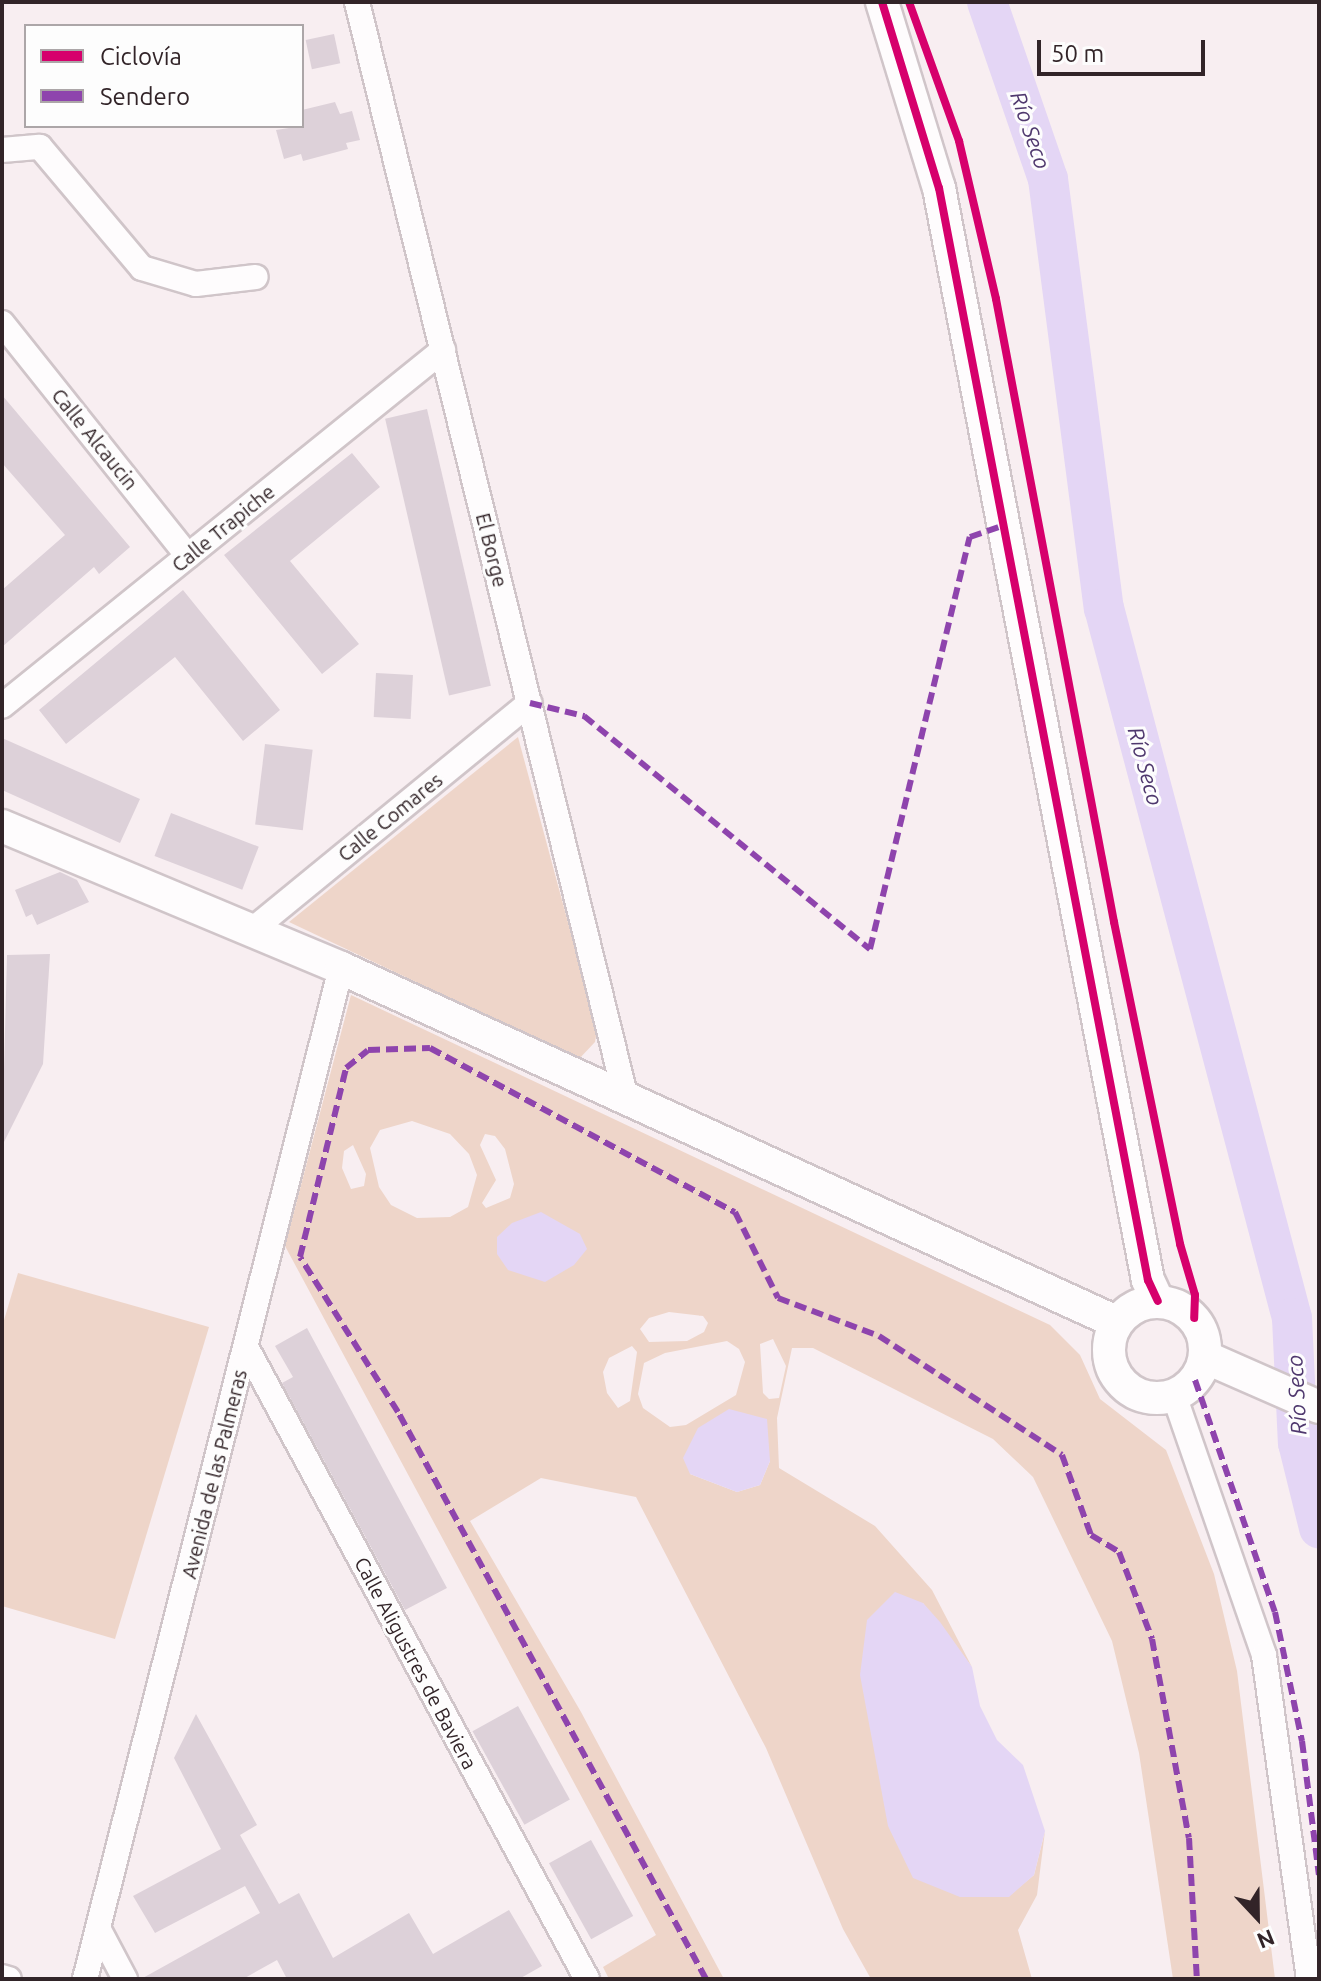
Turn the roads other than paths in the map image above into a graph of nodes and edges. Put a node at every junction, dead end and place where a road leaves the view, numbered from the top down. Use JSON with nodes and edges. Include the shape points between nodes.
{"nodes":[{"id":1,"x":357,"y":2,"type":"edge"},
{"id":2,"x":882,"y":2,"type":"edge"},
{"id":3,"x":2,"y":150,"type":"edge"},
{"id":4,"x":256,"y":277,"type":"dead end"},
{"id":5,"x":2,"y":323,"type":"edge"},
{"id":6,"x":443,"y":350,"type":"junction"},
{"id":7,"x":188,"y":556,"type":"junction"},
{"id":8,"x":530,"y":703,"type":"junction"},
{"id":9,"x":2,"y":706,"type":"edge"},
{"id":10,"x":2,"y":826,"type":"edge"},
{"id":11,"x":251,"y":931,"type":"junction"},
{"id":12,"x":341,"y":968,"type":"junction"},
{"id":13,"x":626,"y":1099,"type":"junction"},
{"id":14,"x":1158,"y":1301,"type":"junction"},
{"id":15,"x":1116,"y":1322,"type":"junction"},
{"id":16,"x":246,"y":1347,"type":"junction"},
{"id":17,"x":1219,"y":1364,"type":"junction"},
{"id":18,"x":1174,"y":1395,"type":"junction"},
{"id":19,"x":1319,"y":1407,"type":"edge"},
{"id":20,"x":98,"y":1928,"type":"junction"},
{"id":21,"x":2,"y":1977,"type":"edge"},
{"id":22,"x":9,"y":1979,"type":"edge"},
{"id":23,"x":85,"y":1979,"type":"edge"},
{"id":24,"x":125,"y":1979,"type":"edge"},
{"id":25,"x":587,"y":1979,"type":"edge"},
{"id":26,"x":1309,"y":1979,"type":"edge"}],
"edges":[{"from":1,"to":6,"type":"street","name":"El Borge"},
{"from":2,"to":14,"type":"street","via":[[939,188],[1148,1280]]},
{"from":3,"to":4,"type":"street","via":[[40,147],[142,268],[196,284]]},
{"from":5,"to":7,"type":"street","name":"Calle Alcaucin"},
{"from":6,"to":7,"type":"street","name":"Calle Trapiche"},
{"from":6,"to":8,"type":"street","name":"El Borge"},
{"from":7,"to":9,"type":"street","name":"Calle Trapiche"},
{"from":8,"to":11,"type":"street","name":"Calle Comares"},
{"from":8,"to":13,"type":"street","name":"El Borge"},
{"from":10,"to":11,"type":"street"},
{"from":11,"to":12,"type":"street"},
{"from":12,"to":13,"type":"street"},
{"from":12,"to":16,"type":"street","name":"Avenida de las Palmeras"},
{"from":13,"to":15,"type":"street"},
{"from":14,"to":15,"type":"street","via":[[1131,1308]]},
{"from":14,"to":17,"type":"street","via":[[1175,1304],[1194,1318]]},
{"from":15,"to":18,"type":"street","via":[[1108,1346],[1112,1370],[1127,1389],[1150,1399]]},
{"from":16,"to":20,"type":"street","name":"Avenida de las Palmeras"},
{"from":16,"to":25,"type":"street","name":"Calle Aligustres de Baviera"},
{"from":17,"to":18,"type":"street"},
{"from":17,"to":19,"type":"street"},
{"from":18,"to":26,"type":"street","via":[[1264,1655]]},
{"from":20,"to":23,"type":"street","name":"Avenida de las Palmeras"},
{"from":20,"to":24,"type":"street"},
{"from":21,"to":22,"type":"street"}]}
